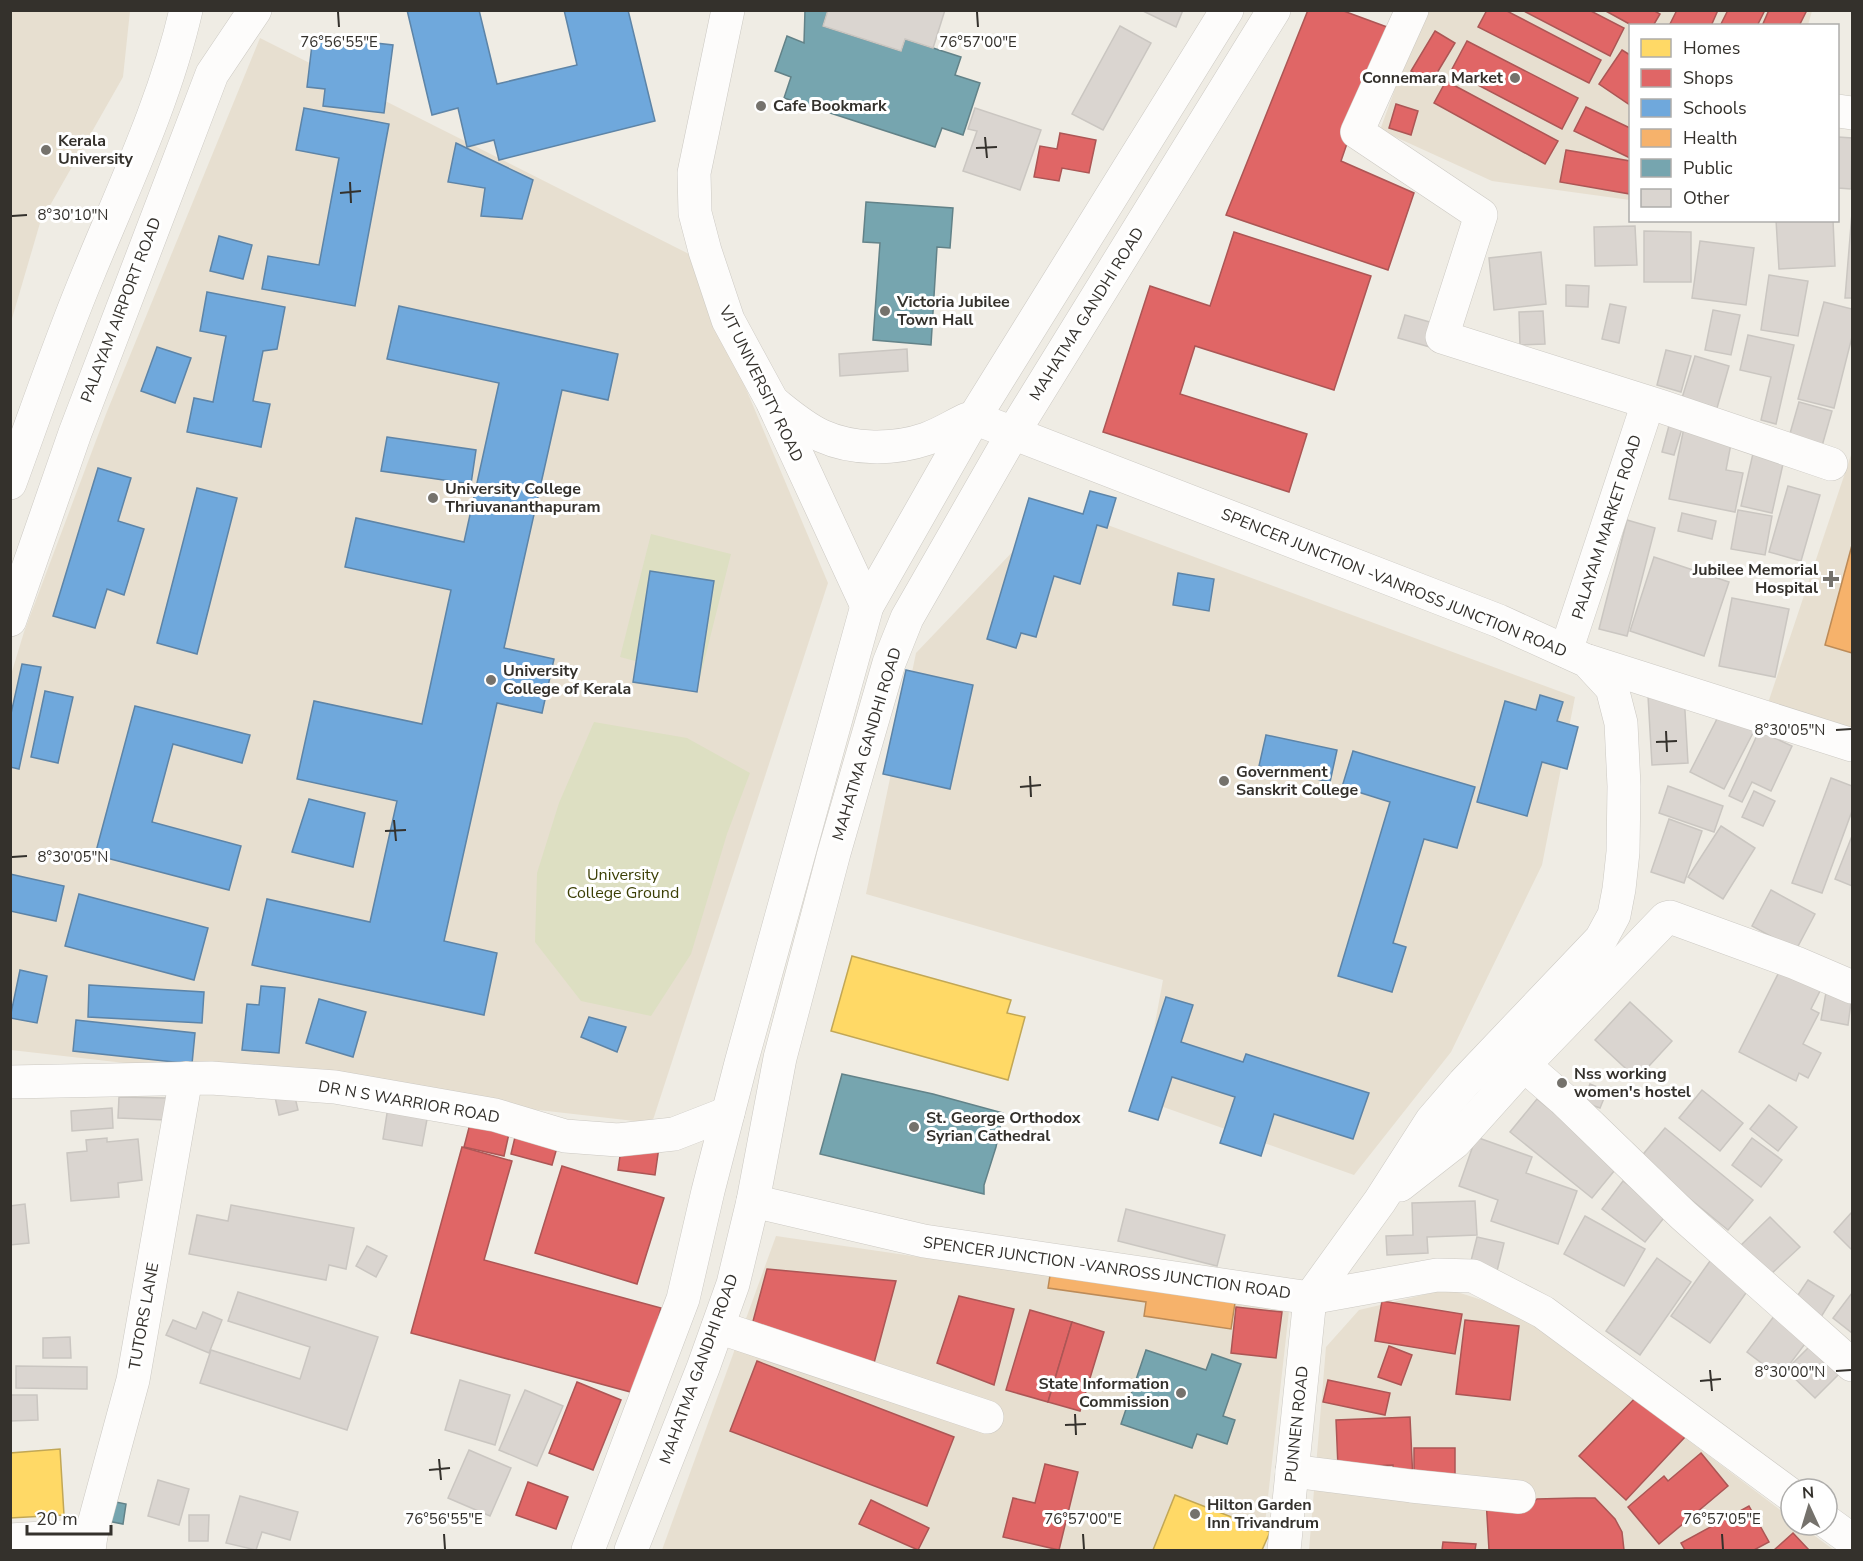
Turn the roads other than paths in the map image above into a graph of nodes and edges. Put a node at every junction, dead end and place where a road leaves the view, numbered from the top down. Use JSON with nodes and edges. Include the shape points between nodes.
{"nodes":[{"id":1,"x":186,"y":10,"type":"edge"},
{"id":2,"x":255,"y":10,"type":"edge"},
{"id":3,"x":728,"y":10,"type":"edge"},
{"id":4,"x":1227,"y":10,"type":"edge"},
{"id":5,"x":1274,"y":10,"type":"edge"},
{"id":6,"x":1412,"y":10,"type":"edge"},
{"id":7,"x":772,"y":401,"type":"junction"},
{"id":8,"x":1648,"y":402,"type":"junction"},
{"id":9,"x":974,"y":418,"type":"junction"},
{"id":10,"x":1013,"y":434,"type":"junction"},
{"id":11,"x":1831,"y":464,"type":"dead end"},
{"id":12,"x":10,"y":483,"type":"edge"},
{"id":13,"x":867,"y":606,"type":"junction"},
{"id":14,"x":10,"y":620,"type":"edge"},
{"id":15,"x":1576,"y":656,"type":"junction"},
{"id":16,"x":1852,"y":745,"type":"edge"},
{"id":17,"x":1852,"y":987,"type":"edge"},
{"id":18,"x":1524,"y":1065,"type":"junction"},
{"id":19,"x":186,"y":1078,"type":"junction"},
{"id":20,"x":10,"y":1082,"type":"edge"},
{"id":21,"x":728,"y":1113,"type":"junction"},
{"id":22,"x":753,"y":1201,"type":"junction"},
{"id":23,"x":1380,"y":1201,"type":"junction"},
{"id":24,"x":1310,"y":1298,"type":"junction"},
{"id":25,"x":718,"y":1327,"type":"junction"},
{"id":26,"x":1852,"y":1365,"type":"edge"},
{"id":27,"x":987,"y":1417,"type":"dead end"},
{"id":28,"x":1292,"y":1471,"type":"junction"},
{"id":29,"x":1779,"y":1486,"type":"edge"},
{"id":30,"x":1519,"y":1497,"type":"dead end"},
{"id":31,"x":1839,"y":1531,"type":"edge"},
{"id":32,"x":10,"y":1540,"type":"edge"},
{"id":33,"x":1852,"y":1540,"type":"edge"},
{"id":34,"x":90,"y":1543,"type":"edge"},
{"id":35,"x":588,"y":1551,"type":"edge"},
{"id":36,"x":631,"y":1551,"type":"edge"},
{"id":37,"x":1284,"y":1551,"type":"edge"}],
"edges":[{"from":1,"to":12,"type":"street","via":[[176,52],[153,114],[74,308]]},
{"from":2,"to":14,"type":"street","name":"PALAYAM AIRPORT ROAD","via":[[212,74],[75,433]]},
{"from":3,"to":7,"type":"street","name":"VJT UNIVERSITY ROAD","via":[[694,173],[695,213],[728,320]]},
{"from":4,"to":9,"type":"street","name":"MAHATMA GANDHI ROAD"},
{"from":5,"to":10,"type":"street","name":"MAHATMA GANDHI ROAD"},
{"from":6,"to":8,"type":"street","via":[[1358,132],[1480,215],[1442,338]]},
{"from":7,"to":9,"type":"street","via":[[823,437],[859,447],[926,439]]},
{"from":7,"to":13,"type":"street","name":"VJT UNIVERSITY ROAD"},
{"from":8,"to":11,"type":"street"},
{"from":8,"to":15,"type":"street","name":"PALAYAM MARKET ROAD"},
{"from":9,"to":10,"type":"street","name":"SPENCER JUNCTION -VANROSS JUNCTION ROAD"},
{"from":9,"to":13,"type":"street","name":"MAHATMA GANDHI ROAD"},
{"from":10,"to":15,"type":"street","name":"SPENCER JUNCTION -VANROSS JUNCTION ROAD","via":[[1499,621]]},
{"from":10,"to":22,"type":"street","name":"MAHATMA GANDHI ROAD","via":[[907,618],[889,663],[783,1046]]},
{"from":13,"to":21,"type":"street","name":"MAHATMA GANDHI ROAD"},
{"from":15,"to":16,"type":"street"},
{"from":15,"to":23,"type":"street","name":"SPENCER JUNCTION -VANROSS JUNCTION ROAD","via":[[1612,688],[1621,723],[1623,852],[1614,915],[1601,939],[1432,1120]]},
{"from":17,"to":18,"type":"street","via":[[1670,917]]},
{"from":18,"to":23,"type":"street","via":[[1455,1142]]},
{"from":18,"to":26,"type":"street","via":[[1683,1215]]},
{"from":19,"to":20,"type":"street","name":"DR N S WARRIOR ROAD"},
{"from":19,"to":21,"type":"street","name":"DR N S WARRIOR ROAD","via":[[335,1086],[495,1115],[566,1136],[618,1140],[674,1134]]},
{"from":19,"to":34,"type":"street","name":"TUTORS LANE","via":[[133,1380]]},
{"from":21,"to":35,"type":"street","name":"MAHATMA GANDHI ROAD","via":[[683,1299]]},
{"from":22,"to":24,"type":"street","name":"SPENCER JUNCTION -VANROSS JUNCTION ROAD","via":[[924,1241]]},
{"from":22,"to":25,"type":"street","name":"MAHATMA GANDHI ROAD"},
{"from":23,"to":24,"type":"street","name":"SPENCER JUNCTION -VANROSS JUNCTION ROAD"},
{"from":24,"to":28,"type":"street","name":"PUNNEN ROAD"},
{"from":24,"to":29,"type":"street","via":[[1437,1275],[1473,1276],[1543,1311]]},
{"from":25,"to":27,"type":"street"},
{"from":25,"to":36,"type":"street","name":"MAHATMA GANDHI ROAD"},
{"from":28,"to":30,"type":"street"},
{"from":28,"to":37,"type":"street","name":"PUNNEN ROAD"},
{"from":31,"to":33,"type":"street"},
{"from":32,"to":34,"type":"street"}]}
